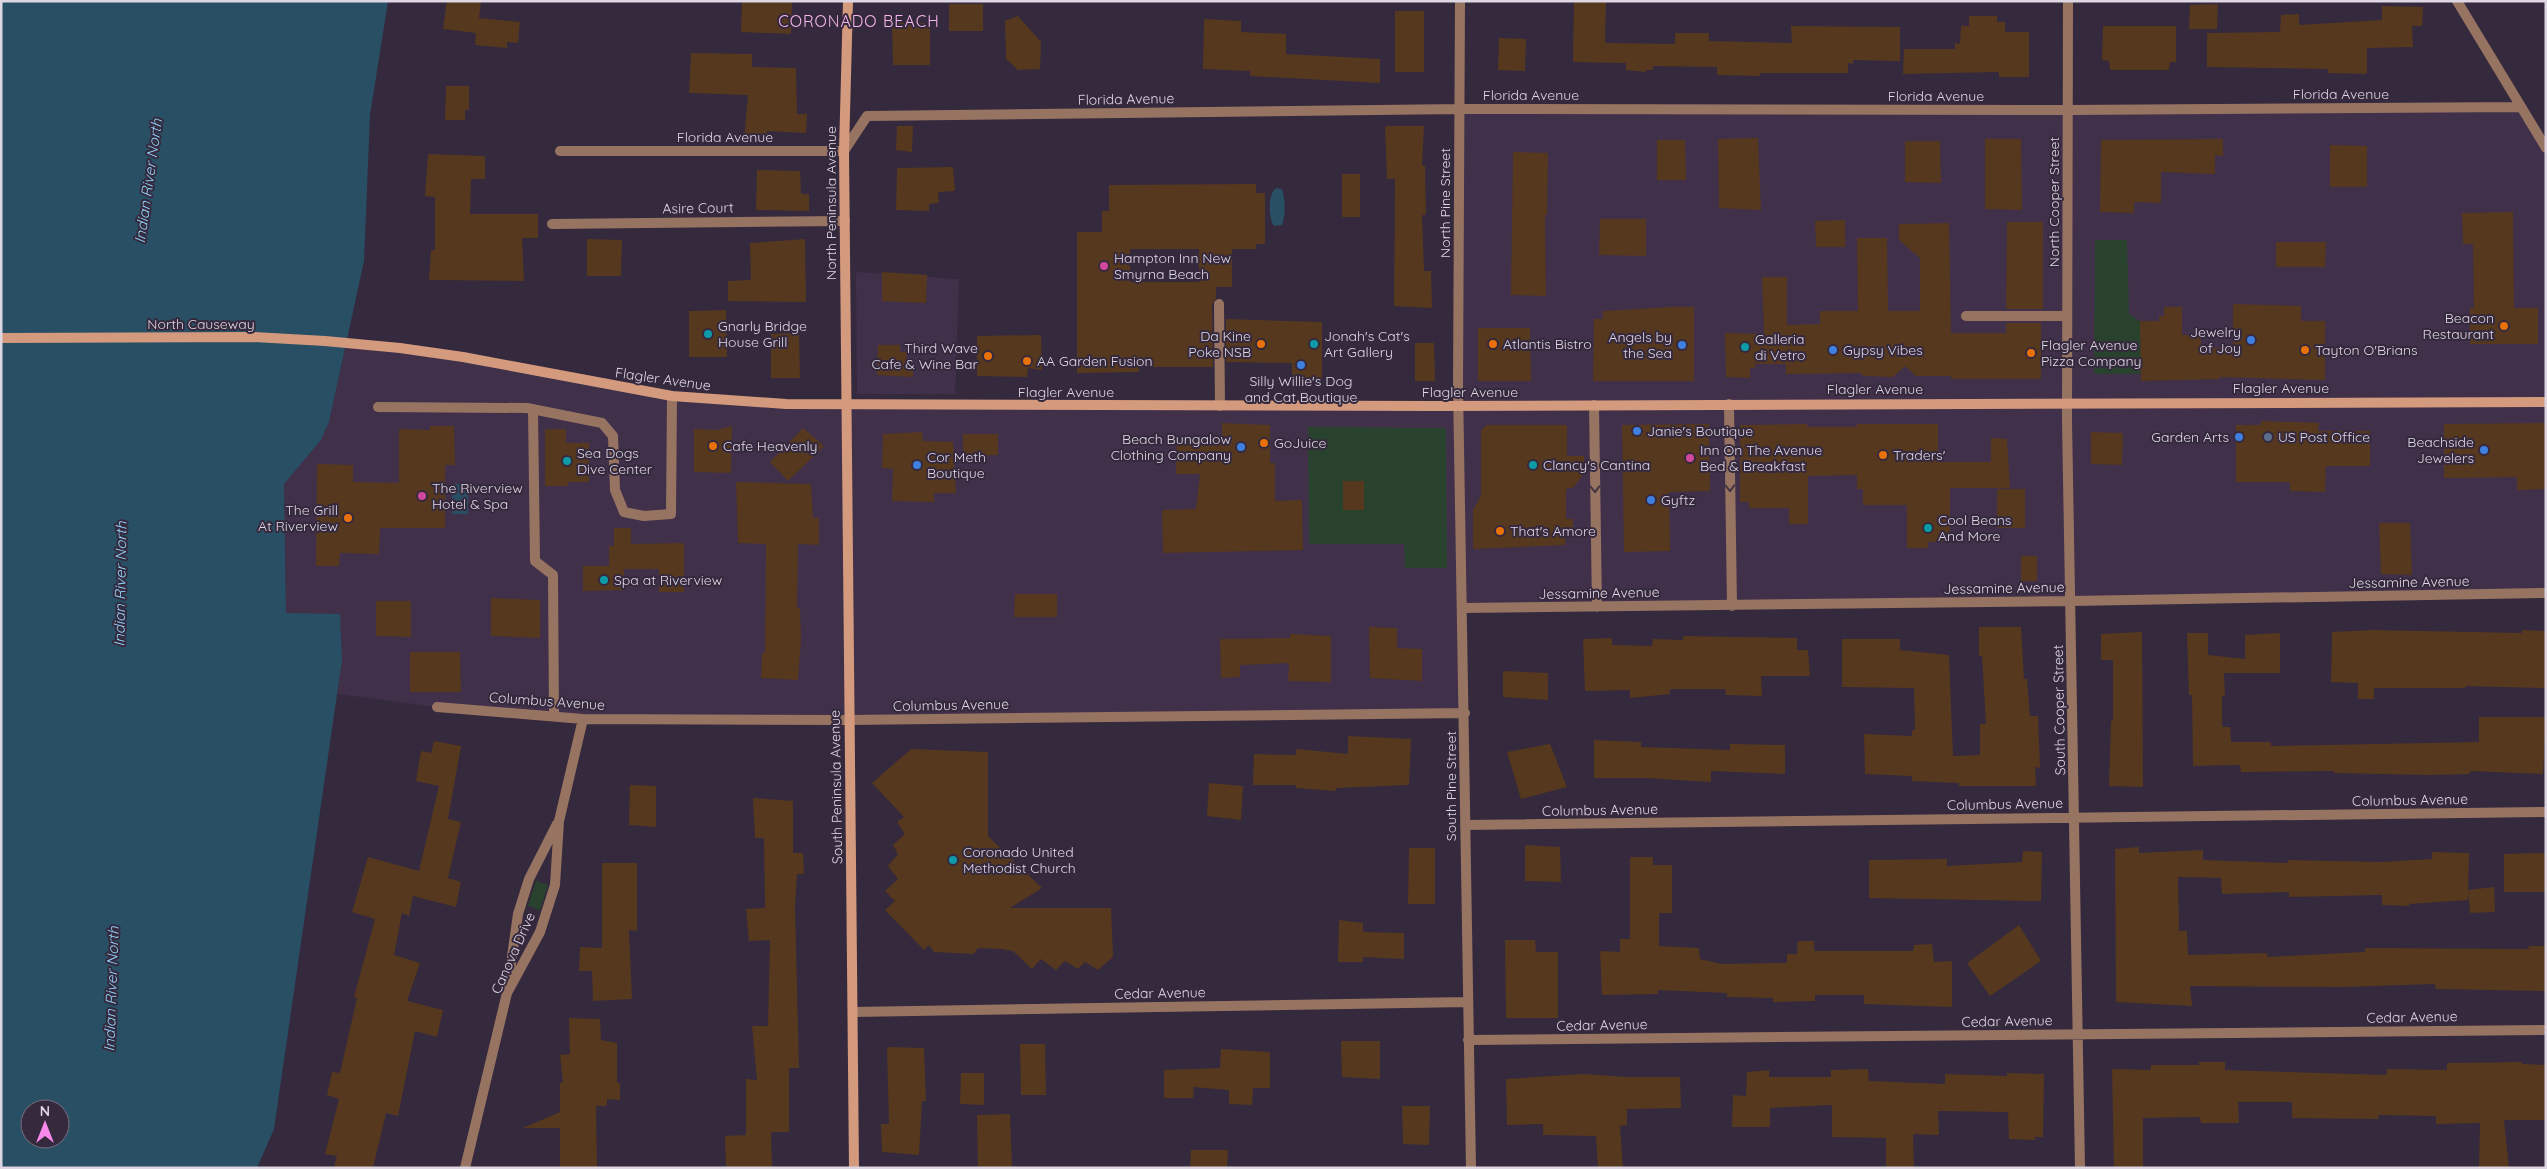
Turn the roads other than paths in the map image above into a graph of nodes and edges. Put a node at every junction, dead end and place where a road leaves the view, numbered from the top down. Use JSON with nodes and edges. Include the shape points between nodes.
{"nodes":[{"id":1,"x":848,"y":1,"type":"edge"},
{"id":2,"x":1460,"y":1,"type":"edge"},
{"id":3,"x":2068,"y":1,"type":"edge"},
{"id":4,"x":2457,"y":1,"type":"edge"},
{"id":5,"x":2521,"y":106,"type":"junction"},
{"id":6,"x":1460,"y":109,"type":"junction"},
{"id":7,"x":2068,"y":110,"type":"junction"},
{"id":8,"x":2546,"y":148,"type":"edge"},
{"id":9,"x":560,"y":151,"type":"dead end"},
{"id":10,"x":844,"y":151,"type":"junction"},
{"id":11,"x":845,"y":221,"type":"junction"},
{"id":12,"x":552,"y":224,"type":"dead end"},
{"id":13,"x":1219,"y":304,"type":"dead end"},
{"id":14,"x":1966,"y":316,"type":"dead end"},
{"id":15,"x":2068,"y":316,"type":"junction"},
{"id":16,"x":1,"y":338,"type":"edge"},
{"id":17,"x":400,"y":348,"type":"joint"},
{"id":18,"x":672,"y":396,"type":"junction"},
{"id":19,"x":2068,"y":402,"type":"junction"},
{"id":20,"x":2546,"y":402,"type":"edge"},
{"id":21,"x":1728,"y":404,"type":"junction"},
{"id":22,"x":1458,"y":405,"type":"junction"},
{"id":23,"x":1594,"y":405,"type":"junction"},
{"id":24,"x":846,"y":406,"type":"junction"},
{"id":25,"x":1220,"y":406,"type":"junction"},
{"id":26,"x":378,"y":407,"type":"dead end"},
{"id":27,"x":533,"y":409,"type":"junction"},
{"id":28,"x":2546,"y":593,"type":"edge"},
{"id":29,"x":2071,"y":601,"type":"junction"},
{"id":30,"x":1596,"y":606,"type":"junction"},
{"id":31,"x":1732,"y":606,"type":"junction"},
{"id":32,"x":1462,"y":608,"type":"junction"},
{"id":33,"x":438,"y":706,"type":"dead end"},
{"id":34,"x":1464,"y":713,"type":"junction"},
{"id":35,"x":554,"y":716,"type":"junction"},
{"id":36,"x":583,"y":719,"type":"junction"},
{"id":37,"x":849,"y":720,"type":"junction"},
{"id":38,"x":2546,"y":812,"type":"edge"},
{"id":39,"x":2076,"y":817,"type":"junction"},
{"id":40,"x":559,"y":821,"type":"junction"},
{"id":41,"x":1464,"y":825,"type":"junction"},
{"id":42,"x":507,"y":993,"type":"junction"},
{"id":43,"x":1468,"y":1002,"type":"junction"},
{"id":44,"x":853,"y":1012,"type":"junction"},
{"id":45,"x":2546,"y":1030,"type":"edge"},
{"id":46,"x":2078,"y":1035,"type":"junction"},
{"id":47,"x":1468,"y":1040,"type":"junction"},
{"id":48,"x":465,"y":1168,"type":"edge"},
{"id":49,"x":854,"y":1168,"type":"edge"},
{"id":50,"x":1471,"y":1168,"type":"edge"},
{"id":51,"x":2080,"y":1168,"type":"edge"}],
"edges":[{"from":1,"to":10,"type":"street","name":"North Peninsula Avenue"},
{"from":2,"to":6,"type":"street","name":"North Pine Street"},
{"from":3,"to":7,"type":"street","name":"North Cooper Street"},
{"from":4,"to":5,"type":"street"},
{"from":5,"to":7,"type":"street","name":"Florida Avenue"},
{"from":5,"to":8,"type":"street"},
{"from":6,"to":7,"type":"street","name":"Florida Avenue"},
{"from":6,"to":10,"type":"street","name":"Florida Avenue","via":[[867,116]]},
{"from":6,"to":22,"type":"street","name":"North Pine Street"},
{"from":7,"to":15,"type":"street","name":"North Cooper Street"},
{"from":9,"to":10,"type":"street","name":"Florida Avenue"},
{"from":10,"to":11,"type":"street","name":"North Peninsula Avenue"},
{"from":11,"to":12,"type":"street","name":"Asire Court"},
{"from":11,"to":24,"type":"street","name":"North Peninsula Avenue"},
{"from":13,"to":25,"type":"street"},
{"from":14,"to":15,"type":"street"},
{"from":15,"to":19,"type":"street","name":"North Cooper Street"},
{"from":16,"to":17,"type":"street","name":"North Causeway","via":[[252,337]]},
{"from":17,"to":18,"type":"street","name":"Flagler Avenue"},
{"from":18,"to":24,"type":"street","name":"Flagler Avenue","via":[[730,402]]},
{"from":18,"to":27,"type":"street","via":[[671,514],[644,516],[624,512],[615,490],[613,436],[602,423]]},
{"from":19,"to":20,"type":"street","name":"Flagler Avenue"},
{"from":19,"to":21,"type":"street","name":"Flagler Avenue"},
{"from":19,"to":29,"type":"street","name":"South Cooper Street"},
{"from":21,"to":23,"type":"street","name":"Flagler Avenue"},
{"from":21,"to":31,"type":"street","one_way":true},
{"from":22,"to":23,"type":"street","name":"Flagler Avenue"},
{"from":22,"to":25,"type":"street","name":"Flagler Avenue"},
{"from":22,"to":32,"type":"street","name":"South Pine Street"},
{"from":23,"to":30,"type":"street","one_way":true},
{"from":24,"to":25,"type":"street","name":"Flagler Avenue"},
{"from":24,"to":37,"type":"street","name":"South Peninsula Avenue"},
{"from":26,"to":27,"type":"street"},
{"from":27,"to":35,"type":"street","via":[[535,561],[553,575]]},
{"from":28,"to":29,"type":"street","name":"Jessamine Avenue"},
{"from":29,"to":31,"type":"street","name":"Jessamine Avenue"},
{"from":29,"to":39,"type":"street","name":"South Cooper Street"},
{"from":30,"to":31,"type":"street","name":"Jessamine Avenue"},
{"from":30,"to":32,"type":"street","name":"Jessamine Avenue"},
{"from":32,"to":34,"type":"street","name":"South Pine Street"},
{"from":33,"to":35,"type":"street","name":"Columbus Avenue"},
{"from":34,"to":37,"type":"street","name":"Columbus Avenue"},
{"from":34,"to":41,"type":"street","name":"South Pine Street"},
{"from":35,"to":36,"type":"street","name":"Columbus Avenue"},
{"from":36,"to":37,"type":"street","name":"Columbus Avenue"},
{"from":36,"to":40,"type":"street","name":"Canova Drive"},
{"from":37,"to":44,"type":"street","name":"South Peninsula Avenue"},
{"from":38,"to":39,"type":"street","name":"Columbus Avenue"},
{"from":39,"to":41,"type":"street","name":"Columbus Avenue"},
{"from":39,"to":46,"type":"street","name":"South Cooper Street"},
{"from":40,"to":42,"type":"street","via":[[529,879],[518,914]]},
{"from":40,"to":42,"type":"street","name":"Canova Drive","via":[[555,885],[540,932]]},
{"from":41,"to":43,"type":"street","name":"South Pine Street"},
{"from":42,"to":48,"type":"street","name":"Canova Drive"},
{"from":43,"to":44,"type":"street","name":"Cedar Avenue"},
{"from":43,"to":47,"type":"street","name":"South Pine Street"},
{"from":44,"to":49,"type":"street","name":"South Peninsula Avenue"},
{"from":45,"to":46,"type":"street","name":"Cedar Avenue"},
{"from":46,"to":47,"type":"street","name":"Cedar Avenue"},
{"from":46,"to":51,"type":"street","name":"South Cooper Street"},
{"from":47,"to":50,"type":"street","name":"South Pine Street"}]}
